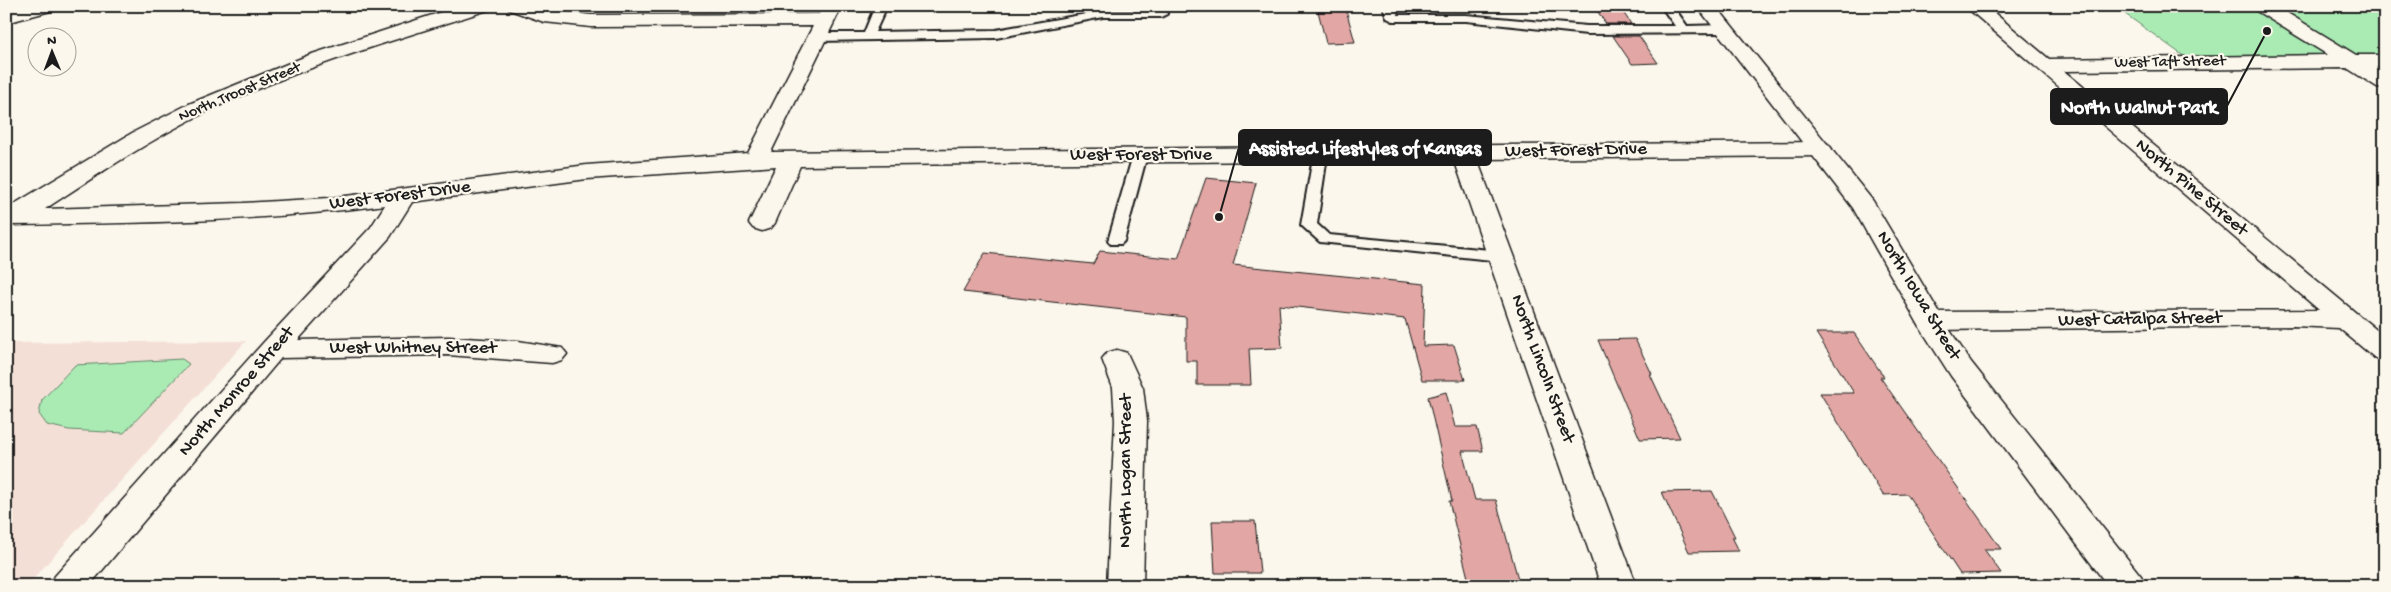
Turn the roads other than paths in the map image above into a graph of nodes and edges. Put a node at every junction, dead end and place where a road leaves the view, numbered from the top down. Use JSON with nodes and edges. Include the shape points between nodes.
{"nodes":[{"id":1,"x":48,"y":6,"type":"edge"},
{"id":2,"x":481,"y":6,"type":"edge"},
{"id":3,"x":517,"y":6,"type":"edge"},
{"id":4,"x":881,"y":6,"type":"edge"},
{"id":5,"x":1160,"y":6,"type":"edge"},
{"id":6,"x":1389,"y":6,"type":"edge"},
{"id":7,"x":1446,"y":6,"type":"edge"},
{"id":8,"x":1667,"y":6,"type":"edge"},
{"id":9,"x":1706,"y":6,"type":"edge"},
{"id":10,"x":1974,"y":6,"type":"edge"},
{"id":11,"x":2262,"y":6,"type":"edge"},
{"id":12,"x":1103,"y":10,"type":"edge"},
{"id":13,"x":6,"y":17,"type":"edge"},
{"id":14,"x":1451,"y":18,"type":"junction"},
{"id":15,"x":825,"y":21,"type":"edge"},
{"id":16,"x":1725,"y":29,"type":"junction"},
{"id":17,"x":1684,"y":30,"type":"junction"},
{"id":18,"x":868,"y":36,"type":"junction"},
{"id":19,"x":2350,"y":61,"type":"junction"},
{"id":20,"x":2385,"y":61,"type":"edge"},
{"id":21,"x":2044,"y":64,"type":"junction"},
{"id":22,"x":2385,"y":82,"type":"edge"},
{"id":23,"x":1820,"y":149,"type":"junction"},
{"id":24,"x":1463,"y":152,"type":"junction"},
{"id":25,"x":1317,"y":154,"type":"junction"},
{"id":26,"x":1140,"y":155,"type":"junction"},
{"id":27,"x":792,"y":158,"type":"junction"},
{"id":28,"x":756,"y":159,"type":"junction"},
{"id":29,"x":403,"y":197,"type":"junction"},
{"id":30,"x":11,"y":216,"type":"edge"},
{"id":31,"x":762,"y":223,"type":"dead end"},
{"id":32,"x":1116,"y":241,"type":"dead end"},
{"id":33,"x":1501,"y":256,"type":"junction"},
{"id":34,"x":2347,"y":320,"type":"junction"},
{"id":35,"x":1932,"y":322,"type":"junction"},
{"id":36,"x":274,"y":349,"type":"junction"},
{"id":37,"x":2385,"y":352,"type":"edge"},
{"id":38,"x":552,"y":354,"type":"dead end"},
{"id":39,"x":1117,"y":358,"type":"dead end"},
{"id":40,"x":68,"y":586,"type":"edge"},
{"id":41,"x":1125,"y":586,"type":"edge"},
{"id":42,"x":1619,"y":586,"type":"edge"},
{"id":43,"x":2128,"y":586,"type":"edge"}],
"edges":[{"from":1,"to":13,"type":"street"},
{"from":2,"to":30,"type":"street","name":"North Troost Street","via":[[293,68],[227,95],[159,128]]},
{"from":3,"to":15,"type":"street","via":[[544,16],[592,22]]},
{"from":4,"to":18,"type":"lane"},
{"from":5,"to":12,"type":"lane","via":[[1161,14]]},
{"from":6,"to":14,"type":"lane","via":[[1393,18]]},
{"from":7,"to":14,"type":"lane"},
{"from":8,"to":17,"type":"lane"},
{"from":9,"to":16,"type":"street","name":"North Iowa Street"},
{"from":10,"to":21,"type":"street","name":"North Pine Street"},
{"from":11,"to":19,"type":"street"},
{"from":12,"to":18,"type":"lane","via":[[996,34]]},
{"from":14,"to":17,"type":"lane","via":[[1587,30]]},
{"from":15,"to":18,"type":"lane"},
{"from":15,"to":28,"type":"street"},
{"from":16,"to":17,"type":"lane"},
{"from":16,"to":23,"type":"street","name":"North Iowa Street"},
{"from":19,"to":20,"type":"street","name":"West Taft Street"},
{"from":19,"to":21,"type":"street","name":"West Taft Street"},
{"from":19,"to":22,"type":"street"},
{"from":21,"to":34,"type":"street","name":"North Pine Street"},
{"from":23,"to":24,"type":"street","name":"West Forest Drive"},
{"from":23,"to":35,"type":"street","name":"North Iowa Street","via":[[1864,206]]},
{"from":24,"to":25,"type":"street","name":"West Forest Drive"},
{"from":24,"to":33,"type":"street","name":"North Lincoln Street"},
{"from":25,"to":26,"type":"street","name":"West Forest Drive"},
{"from":25,"to":33,"type":"lane","via":[[1319,163],[1309,225],[1325,239]]},
{"from":26,"to":27,"type":"street","name":"West Forest Drive"},
{"from":26,"to":32,"type":"lane"},
{"from":27,"to":28,"type":"street","name":"West Forest Drive"},
{"from":27,"to":31,"type":"street"},
{"from":28,"to":29,"type":"street","name":"West Forest Drive","via":[[587,172]]},
{"from":29,"to":30,"type":"street","name":"West Forest Drive","via":[[243,211]]},
{"from":29,"to":36,"type":"street","name":"North Monroe Street","via":[[381,232]]},
{"from":33,"to":42,"type":"street","name":"North Lincoln Street"},
{"from":34,"to":35,"type":"street","name":"West Catalpa Street"},
{"from":34,"to":37,"type":"street","name":"North Pine Street"},
{"from":35,"to":43,"type":"street","name":"North Iowa Street","via":[[1960,368]]},
{"from":36,"to":38,"type":"street","name":"West Whitney Street","via":[[453,347],[522,349]]},
{"from":36,"to":40,"type":"street","name":"North Monroe Street"},
{"from":39,"to":41,"type":"street","name":"North Logan Street","via":[[1128,388],[1131,421]]}]}
